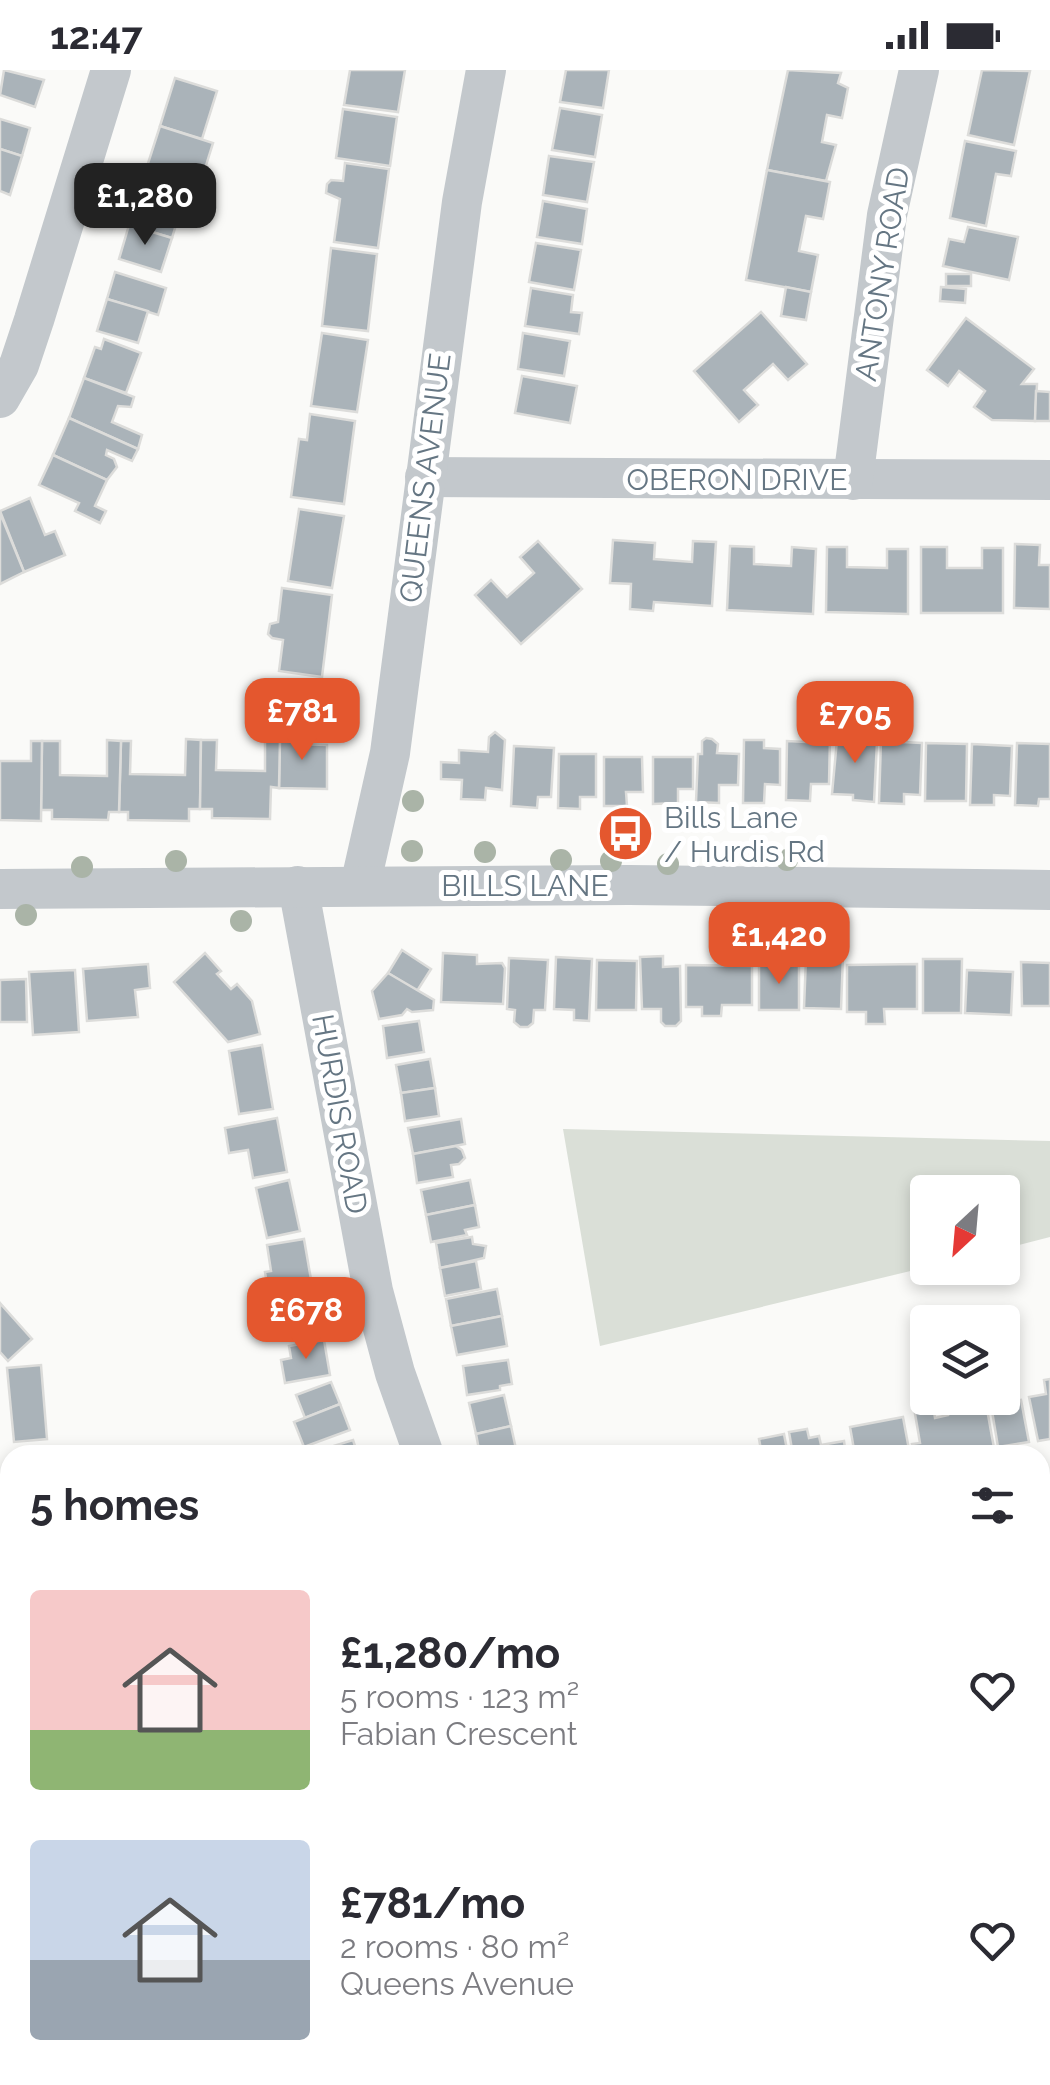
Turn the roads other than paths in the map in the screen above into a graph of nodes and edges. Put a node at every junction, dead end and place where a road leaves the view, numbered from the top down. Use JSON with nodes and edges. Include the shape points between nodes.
{"nodes":[{"id":1,"x":111,"y":70,"type":"edge"},
{"id":2,"x":486,"y":70,"type":"edge"},
{"id":3,"x":919,"y":70,"type":"edge"},
{"id":4,"x":0,"y":398,"type":"edge"},
{"id":5,"x":424,"y":477,"type":"junction"},
{"id":6,"x":854,"y":480,"type":"junction"},
{"id":7,"x":1050,"y":480,"type":"edge"},
{"id":8,"x":298,"y":886,"type":"junction"},
{"id":9,"x":360,"y":886,"type":"junction"},
{"id":10,"x":0,"y":889,"type":"edge"},
{"id":11,"x":1050,"y":890,"type":"edge"},
{"id":12,"x":420,"y":1445,"type":"edge"}],
"edges":[{"from":1,"to":4,"type":"street","via":[[19,365]]},
{"from":2,"to":5,"type":"street","name":"QUEENS AVENUE"},
{"from":3,"to":6,"type":"street","name":"ANTONY ROAD","via":[[886,215]]},
{"from":5,"to":6,"type":"street","name":"OBERON DRIVE"},
{"from":5,"to":9,"type":"street","name":"QUEENS AVENUE","via":[[390,753]]},
{"from":6,"to":7,"type":"street","name":"OBERON DRIVE"},
{"from":8,"to":9,"type":"street","name":"BILLS LANE"},
{"from":8,"to":10,"type":"street","name":"BILLS LANE"},
{"from":8,"to":12,"type":"street","name":"HURDIS ROAD","via":[[373,1291]]},
{"from":9,"to":11,"type":"street","name":"BILLS LANE"}]}
